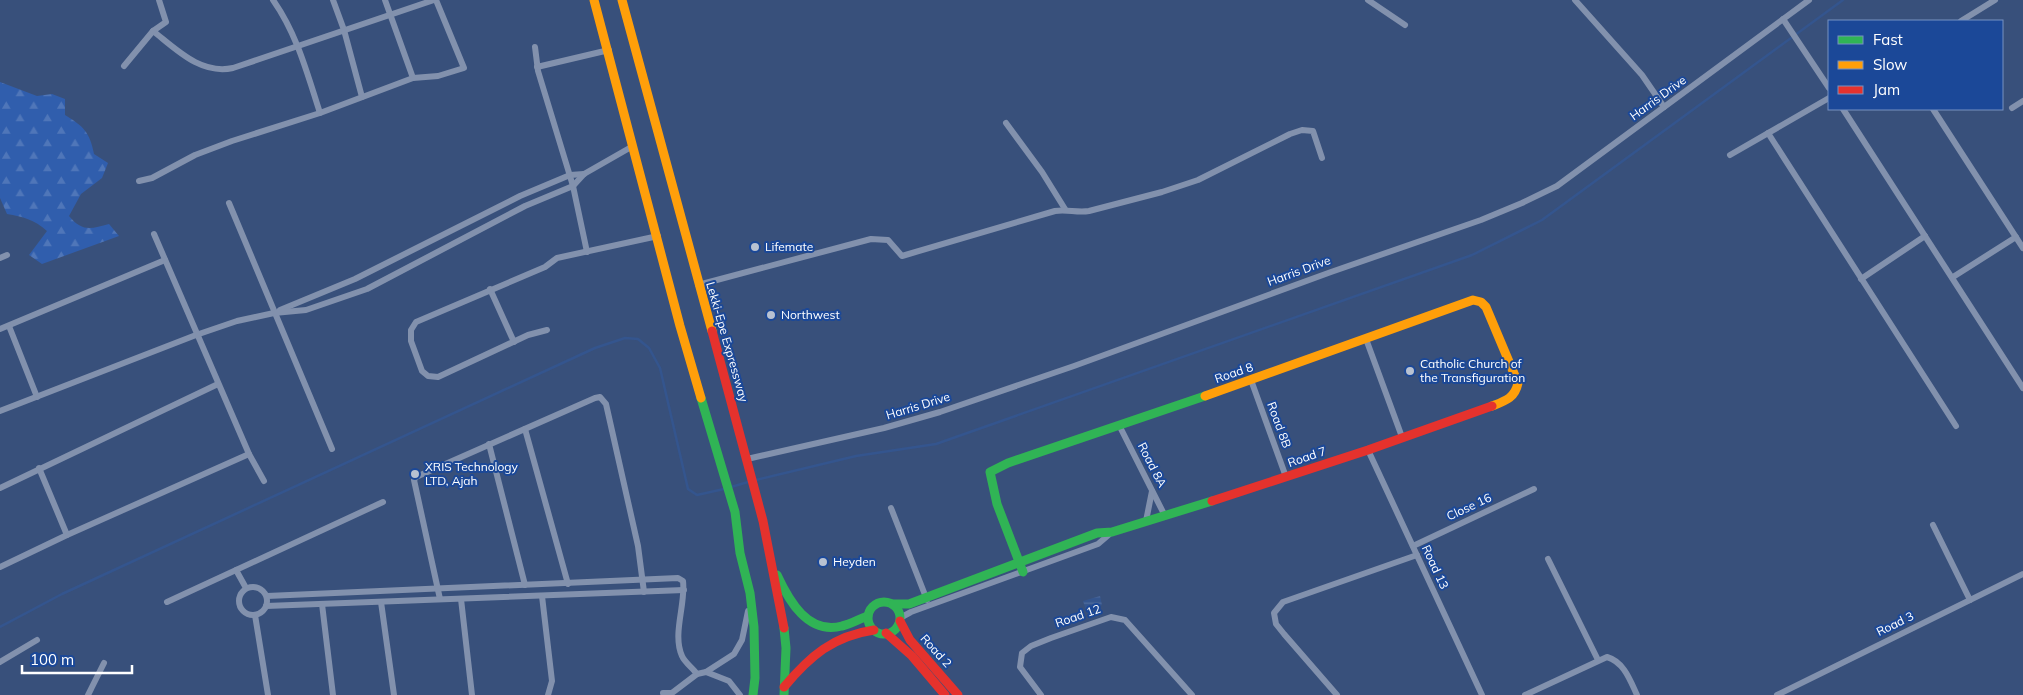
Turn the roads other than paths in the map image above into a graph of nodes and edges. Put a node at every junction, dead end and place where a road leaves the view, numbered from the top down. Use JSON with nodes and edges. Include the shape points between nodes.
{"nodes":[{"id":1,"x":159,"y":0,"type":"edge"},
{"id":2,"x":273,"y":0,"type":"edge"},
{"id":3,"x":333,"y":0,"type":"edge"},
{"id":4,"x":385,"y":0,"type":"edge"},
{"id":5,"x":435,"y":0,"type":"edge"},
{"id":6,"x":594,"y":0,"type":"edge"},
{"id":7,"x":622,"y":0,"type":"edge"},
{"id":8,"x":1368,"y":0,"type":"edge"},
{"id":9,"x":1575,"y":0,"type":"edge"},
{"id":10,"x":1809,"y":0,"type":"edge"},
{"id":11,"x":1995,"y":0,"type":"edge"},
{"id":12,"x":391,"y":16,"type":"junction"},
{"id":13,"x":1783,"y":19,"type":"junction"},
{"id":14,"x":1963,"y":20,"type":"edge"},
{"id":15,"x":1405,"y":25,"type":"dead end"},
{"id":16,"x":344,"y":30,"type":"junction"},
{"id":17,"x":153,"y":31,"type":"junction"},
{"id":18,"x":298,"y":46,"type":"junction"},
{"id":19,"x":535,"y":46,"type":"dead end"},
{"id":20,"x":609,"y":50,"type":"junction"},
{"id":21,"x":124,"y":66,"type":"dead end"},
{"id":22,"x":537,"y":67,"type":"junction"},
{"id":23,"x":412,"y":78,"type":"junction"},
{"id":24,"x":1828,"y":86,"type":"edge"},
{"id":25,"x":362,"y":97,"type":"junction"},
{"id":26,"x":1828,"y":99,"type":"edge"},
{"id":27,"x":2023,"y":101,"type":"edge"},
{"id":28,"x":1664,"y":107,"type":"junction"},
{"id":29,"x":2012,"y":108,"type":"dead end"},
{"id":30,"x":1844,"y":110,"type":"edge"},
{"id":31,"x":1934,"y":110,"type":"edge"},
{"id":32,"x":320,"y":112,"type":"junction"},
{"id":33,"x":1006,"y":123,"type":"dead end"},
{"id":34,"x":1768,"y":133,"type":"junction"},
{"id":35,"x":634,"y":146,"type":"junction"},
{"id":36,"x":1730,"y":155,"type":"dead end"},
{"id":37,"x":1322,"y":158,"type":"dead end"},
{"id":38,"x":584,"y":174,"type":"junction"},
{"id":39,"x":570,"y":175,"type":"junction"},
{"id":40,"x":139,"y":181,"type":"dead end"},
{"id":41,"x":573,"y":186,"type":"junction"},
{"id":42,"x":228,"y":203,"type":"dead end"},
{"id":43,"x":1066,"y":209,"type":"junction"},
{"id":44,"x":154,"y":234,"type":"dead end"},
{"id":45,"x":658,"y":236,"type":"junction"},
{"id":46,"x":1925,"y":236,"type":"junction"},
{"id":47,"x":2016,"y":237,"type":"junction"},
{"id":48,"x":434,"y":239,"type":"junction"},
{"id":49,"x":2023,"y":248,"type":"edge"},
{"id":50,"x":439,"y":251,"type":"junction"},
{"id":51,"x":587,"y":252,"type":"junction"},
{"id":52,"x":7,"y":255,"type":"dead end"},
{"id":53,"x":0,"y":258,"type":"edge"},
{"id":54,"x":164,"y":260,"type":"junction"},
{"id":55,"x":1953,"y":277,"type":"junction"},
{"id":56,"x":1861,"y":279,"type":"junction"},
{"id":57,"x":698,"y":286,"type":"junction"},
{"id":58,"x":490,"y":289,"type":"junction"},
{"id":59,"x":274,"y":313,"type":"junction"},
{"id":60,"x":9,"y":326,"type":"junction"},
{"id":61,"x":0,"y":329,"type":"edge"},
{"id":62,"x":548,"y":330,"type":"dead end"},
{"id":63,"x":196,"y":335,"type":"junction"},
{"id":64,"x":1366,"y":339,"type":"junction"},
{"id":65,"x":514,"y":342,"type":"junction"},
{"id":66,"x":1251,"y":380,"type":"junction"},
{"id":67,"x":218,"y":384,"type":"junction"},
{"id":68,"x":2023,"y":388,"type":"edge"},
{"id":69,"x":37,"y":397,"type":"junction"},
{"id":70,"x":1508,"y":400,"type":"joint"},
{"id":71,"x":0,"y":411,"type":"edge"},
{"id":72,"x":1119,"y":425,"type":"junction"},
{"id":73,"x":1956,"y":426,"type":"dead end"},
{"id":74,"x":525,"y":429,"type":"junction"},
{"id":75,"x":1402,"y":437,"type":"junction"},
{"id":76,"x":489,"y":444,"type":"junction"},
{"id":77,"x":332,"y":449,"type":"dead end"},
{"id":78,"x":1368,"y":450,"type":"junction"},
{"id":79,"x":249,"y":454,"type":"junction"},
{"id":80,"x":747,"y":459,"type":"junction"},
{"id":81,"x":39,"y":468,"type":"junction"},
{"id":82,"x":1286,"y":477,"type":"junction"},
{"id":83,"x":264,"y":481,"type":"dead end"},
{"id":84,"x":0,"y":488,"type":"edge"},
{"id":85,"x":1534,"y":489,"type":"dead end"},
{"id":86,"x":1152,"y":491,"type":"junction"},
{"id":87,"x":383,"y":502,"type":"dead end"},
{"id":88,"x":891,"y":508,"type":"dead end"},
{"id":89,"x":1165,"y":516,"type":"junction"},
{"id":90,"x":1146,"y":521,"type":"junction"},
{"id":91,"x":1933,"y":524,"type":"dead end"},
{"id":92,"x":67,"y":535,"type":"junction"},
{"id":93,"x":1413,"y":546,"type":"junction"},
{"id":94,"x":1417,"y":555,"type":"junction"},
{"id":95,"x":1548,"y":560,"type":"dead end"},
{"id":96,"x":0,"y":567,"type":"edge"},
{"id":97,"x":1021,"y":567,"type":"junction"},
{"id":98,"x":774,"y":568,"type":"junction"},
{"id":99,"x":236,"y":570,"type":"junction"},
{"id":100,"x":2023,"y":574,"type":"edge"},
{"id":101,"x":642,"y":581,"type":"junction"},
{"id":102,"x":568,"y":584,"type":"junction"},
{"id":103,"x":525,"y":586,"type":"junction"},
{"id":104,"x":246,"y":588,"type":"junction"},
{"id":105,"x":438,"y":589,"type":"junction"},
{"id":106,"x":684,"y":590,"type":"junction"},
{"id":107,"x":644,"y":592,"type":"junction"},
{"id":108,"x":750,"y":593,"type":"junction"},
{"id":109,"x":267,"y":596,"type":"junction"},
{"id":110,"x":542,"y":596,"type":"junction"},
{"id":111,"x":461,"y":599,"type":"junction"},
{"id":112,"x":440,"y":600,"type":"junction"},
{"id":113,"x":1970,"y":600,"type":"junction"},
{"id":114,"x":167,"y":602,"type":"dead end"},
{"id":115,"x":381,"y":602,"type":"junction"},
{"id":116,"x":927,"y":602,"type":"junction"},
{"id":117,"x":322,"y":604,"type":"junction"},
{"id":118,"x":893,"y":604,"type":"junction"},
{"id":119,"x":266,"y":606,"type":"junction"},
{"id":120,"x":255,"y":614,"type":"junction"},
{"id":121,"x":868,"y":616,"type":"junction"},
{"id":122,"x":900,"y":619,"type":"junction"},
{"id":123,"x":874,"y":630,"type":"junction"},
{"id":124,"x":886,"y":633,"type":"junction"},
{"id":125,"x":37,"y":640,"type":"dead end"},
{"id":126,"x":1598,"y":660,"type":"junction"},
{"id":127,"x":0,"y":662,"type":"edge"},
{"id":128,"x":104,"y":663,"type":"dead end"},
{"id":129,"x":706,"y":672,"type":"junction"},
{"id":130,"x":697,"y":674,"type":"junction"},
{"id":131,"x":784,"y":691,"type":"edge"},
{"id":132,"x":663,"y":693,"type":"dead end"},
{"id":133,"x":672,"y":694,"type":"edge"},
{"id":134,"x":88,"y":695,"type":"edge"},
{"id":135,"x":268,"y":695,"type":"edge"},
{"id":136,"x":334,"y":695,"type":"edge"},
{"id":137,"x":394,"y":695,"type":"edge"},
{"id":138,"x":472,"y":695,"type":"edge"},
{"id":139,"x":548,"y":695,"type":"edge"},
{"id":140,"x":740,"y":695,"type":"edge"},
{"id":141,"x":753,"y":695,"type":"edge"},
{"id":142,"x":945,"y":695,"type":"edge"},
{"id":143,"x":958,"y":695,"type":"edge"},
{"id":144,"x":1041,"y":695,"type":"edge"},
{"id":145,"x":1192,"y":695,"type":"edge"},
{"id":146,"x":1336,"y":695,"type":"edge"},
{"id":147,"x":1482,"y":695,"type":"edge"},
{"id":148,"x":1525,"y":695,"type":"edge"},
{"id":149,"x":1637,"y":695,"type":"edge"},
{"id":150,"x":1777,"y":695,"type":"edge"}],
"edges":[{"from":1,"to":17,"type":"street","via":[[166,22]]},
{"from":2,"to":18,"type":"street"},
{"from":3,"to":16,"type":"street"},
{"from":4,"to":12,"type":"street"},
{"from":5,"to":12,"type":"street"},
{"from":5,"to":23,"type":"street","via":[[464,68],[438,76]]},
{"from":6,"to":20,"type":"main road"},
{"from":7,"to":57,"type":"main road","name":"Lekki-Epe Expressway"},
{"from":8,"to":15,"type":"street"},
{"from":9,"to":28,"type":"street","via":[[1642,75]]},
{"from":10,"to":13,"type":"street","name":"Harris Drive"},
{"from":11,"to":14,"type":"street"},
{"from":12,"to":16,"type":"street"},
{"from":12,"to":23,"type":"street"},
{"from":13,"to":24,"type":"street"},
{"from":13,"to":28,"type":"street","name":"Harris Drive"},
{"from":16,"to":18,"type":"street"},
{"from":16,"to":25,"type":"street"},
{"from":17,"to":18,"type":"street","via":[[192,62],[219,70]]},
{"from":17,"to":21,"type":"street"},
{"from":18,"to":32,"type":"street"},
{"from":19,"to":22,"type":"street"},
{"from":20,"to":22,"type":"street"},
{"from":20,"to":35,"type":"main road"},
{"from":22,"to":39,"type":"street"},
{"from":23,"to":25,"type":"street"},
{"from":25,"to":32,"type":"street"},
{"from":26,"to":34,"type":"street"},
{"from":27,"to":29,"type":"street"},
{"from":28,"to":80,"type":"street","name":"Harris Drive","via":[[1557,186],[1481,220],[940,412]]},
{"from":30,"to":46,"type":"street"},
{"from":31,"to":47,"type":"street"},
{"from":32,"to":40,"type":"street","via":[[220,145],[152,178]]},
{"from":33,"to":43,"type":"street"},
{"from":34,"to":36,"type":"street"},
{"from":34,"to":56,"type":"street"},
{"from":35,"to":38,"type":"street"},
{"from":35,"to":45,"type":"main road"},
{"from":37,"to":43,"type":"street","via":[[1313,131],[1302,130],[1198,180],[1089,211]]},
{"from":38,"to":39,"type":"street"},
{"from":38,"to":41,"type":"street"},
{"from":39,"to":41,"type":"street"},
{"from":39,"to":48,"type":"street"},
{"from":41,"to":50,"type":"street","via":[[525,206]]},
{"from":41,"to":51,"type":"street"},
{"from":42,"to":59,"type":"street"},
{"from":43,"to":57,"type":"street","via":[[912,255],[902,256],[888,240],[871,239]]},
{"from":44,"to":54,"type":"street"},
{"from":45,"to":51,"type":"street"},
{"from":45,"to":108,"type":"main road","via":[[680,326],[726,478]]},
{"from":46,"to":55,"type":"street"},
{"from":46,"to":56,"type":"street"},
{"from":47,"to":49,"type":"street"},
{"from":47,"to":55,"type":"street"},
{"from":48,"to":50,"type":"street"},
{"from":48,"to":59,"type":"street","via":[[355,279]]},
{"from":50,"to":59,"type":"street","via":[[367,289],[306,310]]},
{"from":51,"to":58,"type":"street","via":[[557,258],[545,267]]},
{"from":52,"to":53,"type":"street"},
{"from":54,"to":60,"type":"street"},
{"from":54,"to":63,"type":"street"},
{"from":55,"to":68,"type":"street"},
{"from":56,"to":73,"type":"street"},
{"from":57,"to":80,"type":"main road","name":"Lekki-Epe Expressway"},
{"from":58,"to":65,"type":"street"},
{"from":58,"to":65,"type":"street","via":[[416,322],[411,330],[411,340],[422,371],[428,376],[438,377]]},
{"from":59,"to":63,"type":"street"},
{"from":59,"to":77,"type":"street"},
{"from":60,"to":61,"type":"street"},
{"from":60,"to":69,"type":"street"},
{"from":62,"to":65,"type":"street"},
{"from":63,"to":67,"type":"street"},
{"from":63,"to":69,"type":"street"},
{"from":64,"to":66,"type":"main road","name":"Road 8"},
{"from":64,"to":70,"type":"main road","name":"Road 8","via":[[1474,300],[1481,302],[1492,320],[1518,383],[1516,392]]},
{"from":64,"to":75,"type":"street"},
{"from":66,"to":72,"type":"main road","name":"Road 8"},
{"from":66,"to":82,"type":"street","name":"Road 8B"},
{"from":67,"to":79,"type":"street"},
{"from":67,"to":81,"type":"street"},
{"from":69,"to":71,"type":"street"},
{"from":70,"to":75,"type":"main road","name":"Road 7"},
{"from":72,"to":86,"type":"street","name":"Road 8A"},
{"from":72,"to":97,"type":"main road","name":"Road 8","via":[[990,472],[994,493]]},
{"from":74,"to":76,"type":"street"},
{"from":74,"to":101,"type":"street","via":[[595,398],[604,400],[629,501]]},
{"from":74,"to":102,"type":"street"},
{"from":75,"to":78,"type":"main road","name":"Road 7"},
{"from":76,"to":103,"type":"street"},
{"from":76,"to":105,"type":"street","via":[[414,480]]},
{"from":78,"to":82,"type":"main road","name":"Road 7"},
{"from":78,"to":93,"type":"street","name":"Road 13"},
{"from":79,"to":83,"type":"street"},
{"from":79,"to":92,"type":"street"},
{"from":80,"to":98,"type":"main road","name":"Lekki-Epe Expressway"},
{"from":81,"to":84,"type":"street"},
{"from":81,"to":92,"type":"street"},
{"from":82,"to":89,"type":"main road","name":"Road 7"},
{"from":85,"to":93,"type":"street","name":"Close 16"},
{"from":86,"to":89,"type":"street","name":"Road 8A"},
{"from":86,"to":90,"type":"street"},
{"from":87,"to":99,"type":"street"},
{"from":88,"to":116,"type":"street"},
{"from":89,"to":90,"type":"main road","name":"Road 7"},
{"from":90,"to":97,"type":"main road","name":"Road 7","via":[[1112,532],[1096,533],[1054,556]]},
{"from":91,"to":113,"type":"street"},
{"from":92,"to":96,"type":"street"},
{"from":93,"to":94,"type":"street","name":"Road 13"},
{"from":94,"to":146,"type":"street","via":[[1283,602],[1274,613],[1276,624]]},
{"from":94,"to":147,"type":"street","name":"Road 13"},
{"from":95,"to":126,"type":"street"},
{"from":97,"to":116,"type":"main road","name":"Road 7"},
{"from":98,"to":121,"type":"main road","via":[[787,598],[804,618],[826,627],[839,627]]},
{"from":98,"to":131,"type":"main road","name":"Lekki-Epe Expressway","via":[[786,648]]},
{"from":99,"to":104,"type":"street"},
{"from":99,"to":114,"type":"street"},
{"from":100,"to":113,"type":"street","name":"Road 3"},
{"from":101,"to":102,"type":"street"},
{"from":101,"to":106,"type":"street","via":[[681,579]]},
{"from":101,"to":107,"type":"street"},
{"from":102,"to":103,"type":"street"},
{"from":103,"to":105,"type":"street"},
{"from":104,"to":109,"type":"street","via":[[260,588]]},
{"from":104,"to":120,"type":"street","via":[[240,596],[240,605],[246,613]]},
{"from":105,"to":109,"type":"street"},
{"from":105,"to":112,"type":"street"},
{"from":106,"to":107,"type":"street"},
{"from":106,"to":130,"type":"street","via":[[679,626],[680,650]]},
{"from":107,"to":110,"type":"street"},
{"from":108,"to":129,"type":"street","via":[[742,640],[734,654]]},
{"from":108,"to":141,"type":"main road","via":[[754,627]]},
{"from":109,"to":119,"type":"street"},
{"from":110,"to":111,"type":"street"},
{"from":110,"to":139,"type":"street","via":[[552,681]]},
{"from":111,"to":112,"type":"street"},
{"from":111,"to":138,"type":"street"},
{"from":112,"to":115,"type":"street"},
{"from":113,"to":150,"type":"street","name":"Road 3"},
{"from":115,"to":117,"type":"street"},
{"from":115,"to":137,"type":"street"},
{"from":116,"to":118,"type":"main road","name":"Road 7"},
{"from":116,"to":122,"type":"street","name":"Road 7"},
{"from":117,"to":119,"type":"street"},
{"from":117,"to":136,"type":"street"},
{"from":118,"to":121,"type":"main road","via":[[877,603]]},
{"from":118,"to":122,"type":"main road"},
{"from":119,"to":120,"type":"street"},
{"from":120,"to":135,"type":"street"},
{"from":121,"to":123,"type":"main road"},
{"from":122,"to":124,"type":"main road","via":[[895,629]]},
{"from":122,"to":143,"type":"main road","name":"Road 2","via":[[910,640]]},
{"from":123,"to":124,"type":"main road"},
{"from":123,"to":131,"type":"main road","via":[[864,630],[834,642],[808,659]]},
{"from":124,"to":142,"type":"main road","name":"Road 2","via":[[912,656]]},
{"from":125,"to":127,"type":"street"},
{"from":126,"to":148,"type":"street"},
{"from":126,"to":149,"type":"street","via":[[1607,657],[1616,660],[1628,674]]},
{"from":128,"to":134,"type":"street"},
{"from":129,"to":130,"type":"street"},
{"from":129,"to":140,"type":"street","via":[[730,681]]},
{"from":130,"to":133,"type":"street"},
{"from":132,"to":133,"type":"street"},
{"from":144,"to":145,"type":"street","name":"Road 12","via":[[1020,667],[1022,653],[1044,640],[1111,617],[1125,620]]}]}
